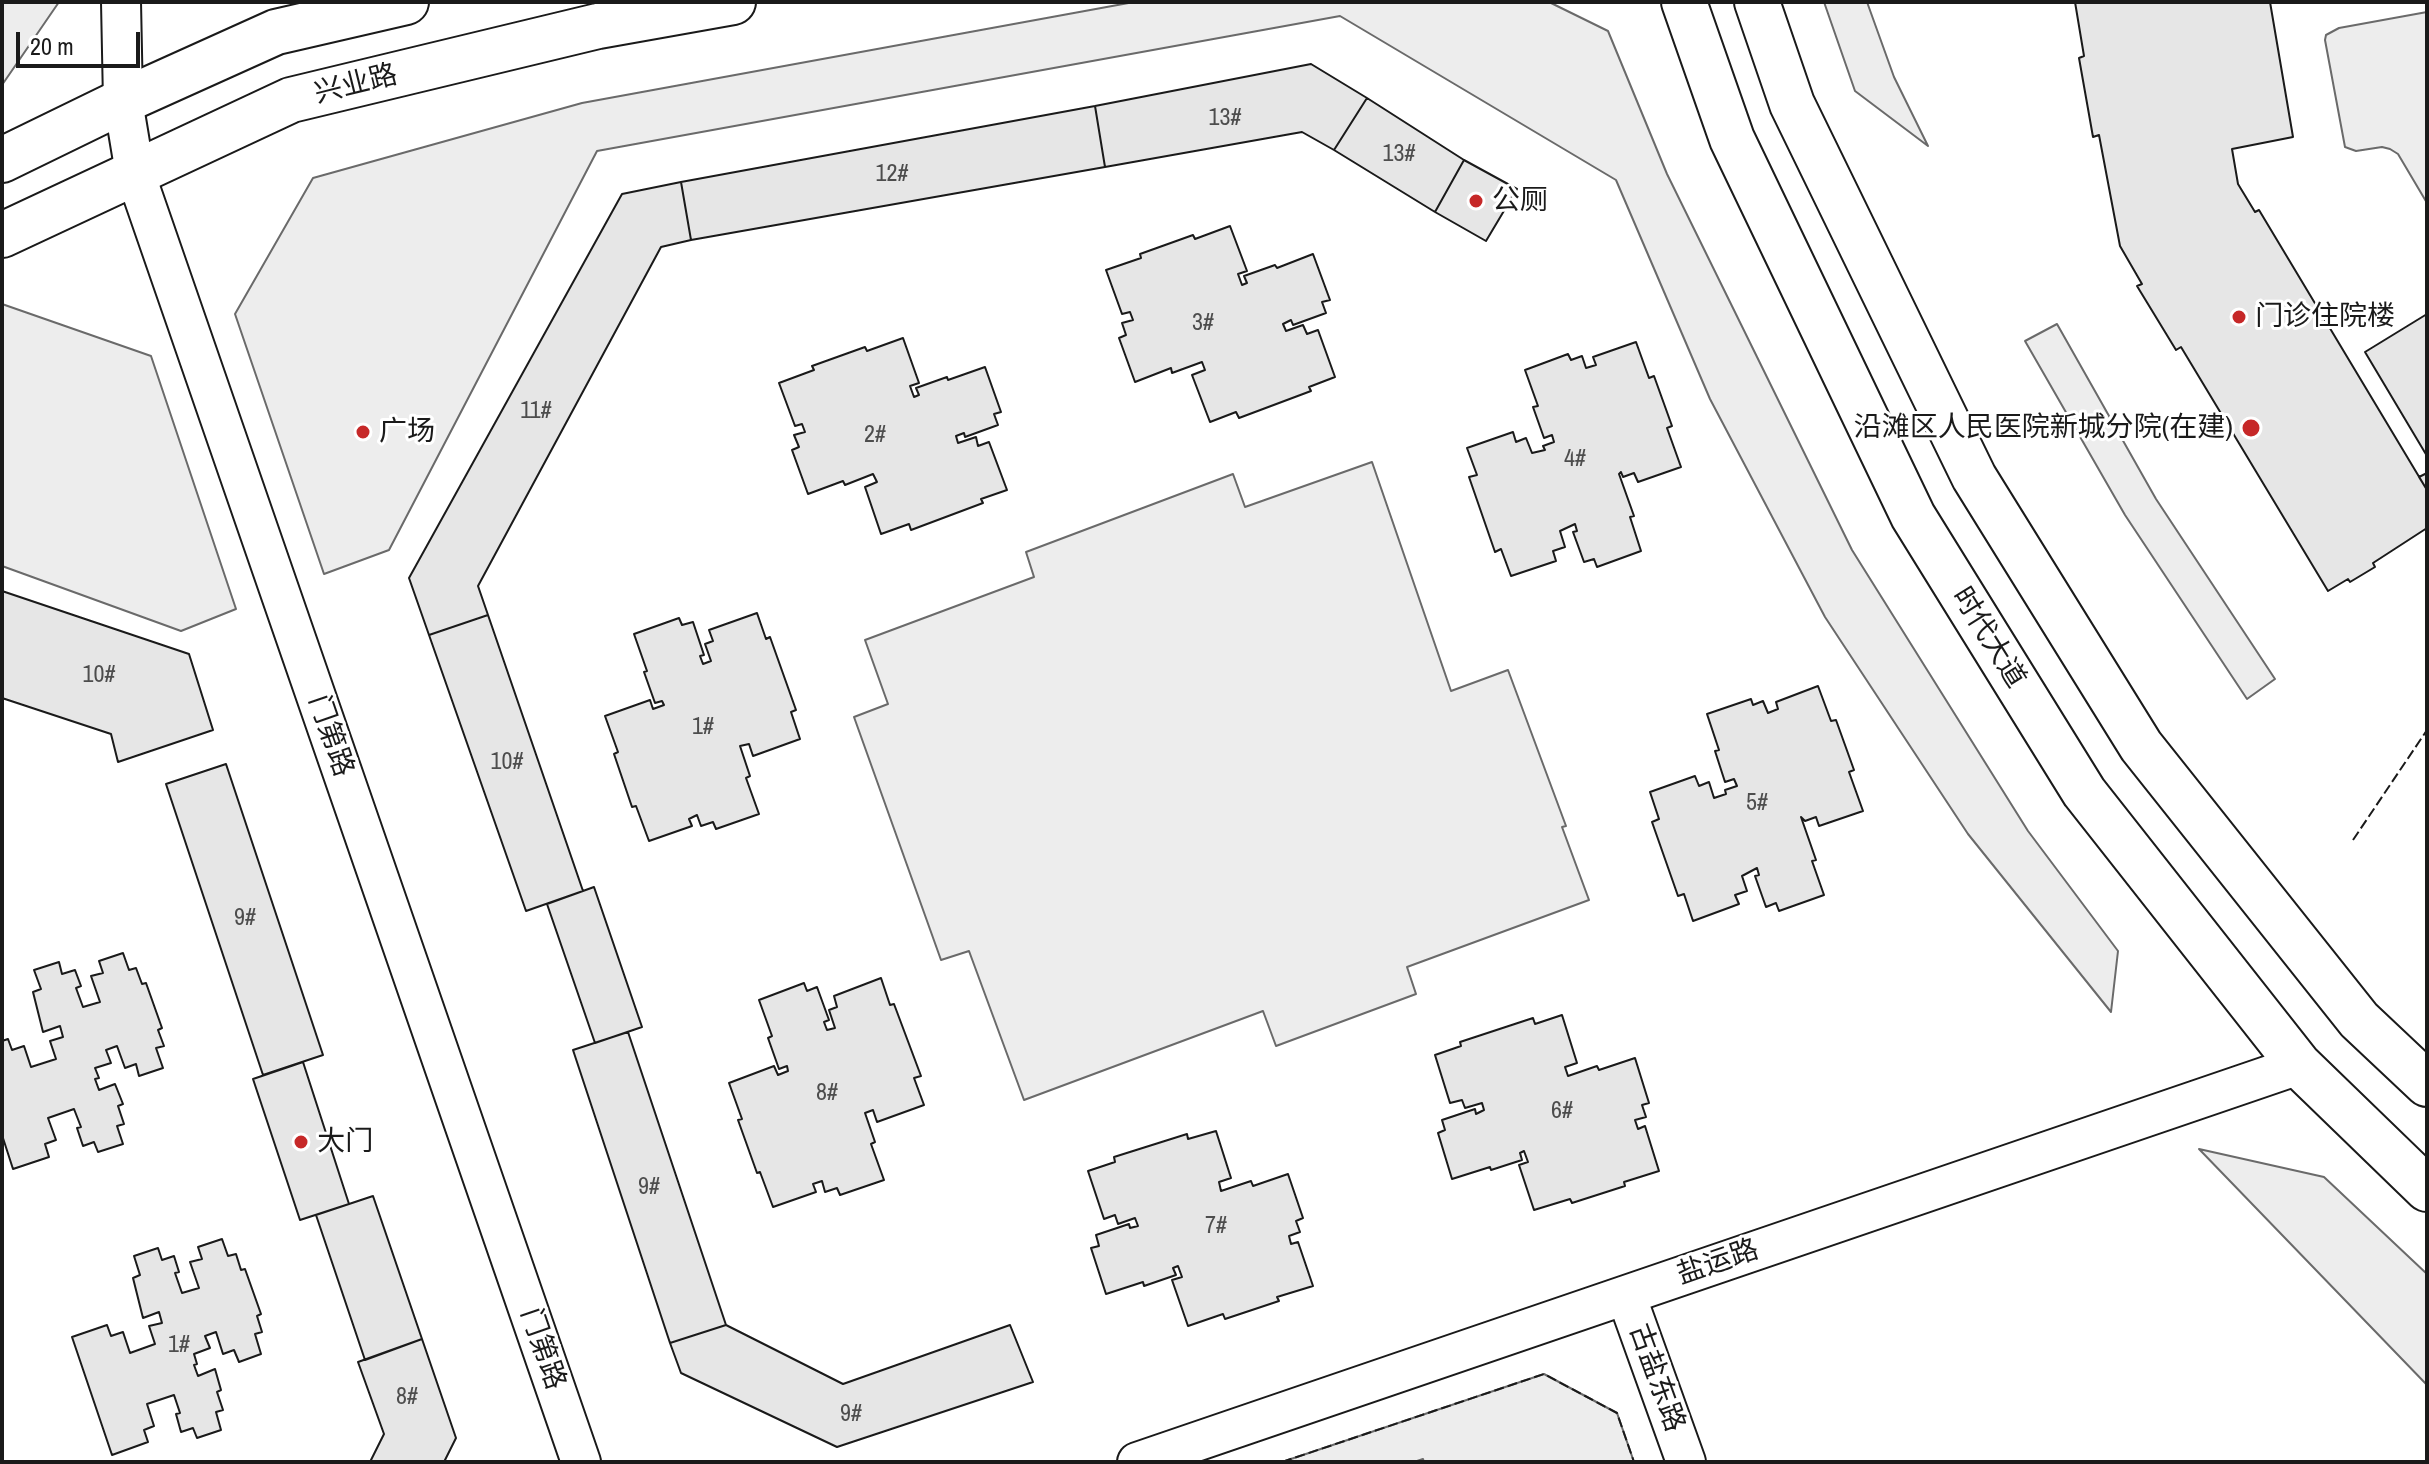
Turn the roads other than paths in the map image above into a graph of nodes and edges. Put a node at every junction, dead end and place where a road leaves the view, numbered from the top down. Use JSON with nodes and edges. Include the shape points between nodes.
{"nodes":[{"id":1,"x":121,"y":2,"type":"edge"},
{"id":2,"x":406,"y":2,"type":"edge"},
{"id":3,"x":733,"y":2,"type":"edge"},
{"id":4,"x":1684,"y":2,"type":"edge"},
{"id":5,"x":1757,"y":2,"type":"edge"},
{"id":6,"x":123,"y":101,"type":"junction"},
{"id":7,"x":2,"y":160,"type":"edge"},
{"id":8,"x":135,"y":173,"type":"junction"},
{"id":9,"x":2,"y":235,"type":"edge"},
{"id":10,"x":2299,"y":1065,"type":"junction"},
{"id":11,"x":2427,"y":1084,"type":"edge"},
{"id":12,"x":2427,"y":1189,"type":"edge"},
{"id":13,"x":1626,"y":1295,"type":"junction"},
{"id":14,"x":581,"y":1462,"type":"edge"},
{"id":15,"x":1137,"y":1462,"type":"edge"},
{"id":16,"x":1686,"y":1462,"type":"edge"}],
"edges":[{"from":1,"to":6,"type":"street","name":"门第路"},
{"from":2,"to":6,"type":"main road","via":[[276,32]]},
{"from":3,"to":8,"type":"main road","name":"兴业路","via":[[598,26],[291,100]]},
{"from":4,"to":10,"type":"main road","name":"时代大道","via":[[1732,139],[1913,516],[2084,792]]},
{"from":5,"to":11,"type":"main road","via":[[1792,104],[1974,477],[2141,746],[2359,1020]]},
{"from":6,"to":7,"type":"main road"},
{"from":6,"to":8,"type":"street","name":"门第路"},
{"from":8,"to":9,"type":"main road","name":"兴业路"},
{"from":8,"to":14,"type":"street","name":"门第路"},
{"from":10,"to":12,"type":"main road","name":"时代大道"},
{"from":10,"to":13,"type":"street","name":"盐运路"},
{"from":13,"to":15,"type":"street","name":"盐运路"},
{"from":13,"to":16,"type":"street","name":"古盐东路"}]}
